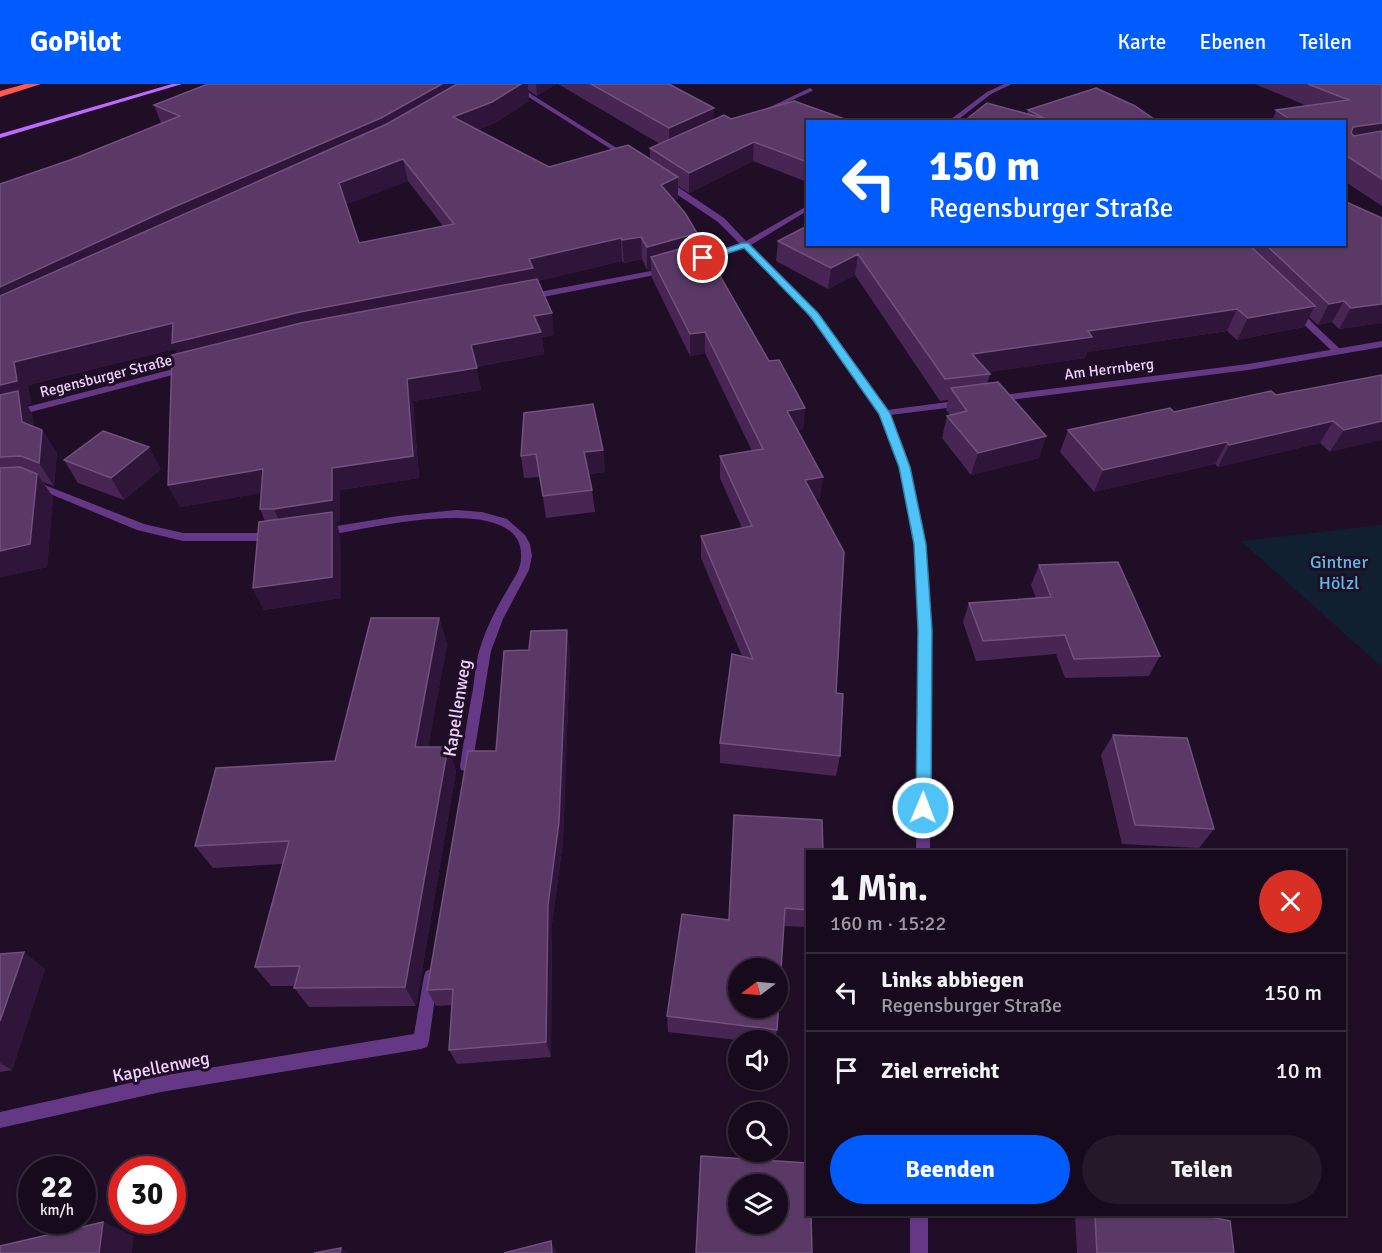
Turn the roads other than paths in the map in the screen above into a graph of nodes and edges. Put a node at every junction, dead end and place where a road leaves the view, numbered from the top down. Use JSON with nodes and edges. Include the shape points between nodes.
{"nodes":[{"id":1,"x":36,"y":84,"type":"edge"},
{"id":2,"x":179,"y":84,"type":"edge"},
{"id":3,"x":511,"y":84,"type":"edge"},
{"id":4,"x":1009,"y":84,"type":"edge"},
{"id":5,"x":810,"y":90,"type":"dead end"},
{"id":6,"x":0,"y":94,"type":"edge"},
{"id":7,"x":747,"y":119,"type":"edge"},
{"id":8,"x":953,"y":120,"type":"edge"},
{"id":9,"x":0,"y":136,"type":"edge"},
{"id":10,"x":632,"y":160,"type":"edge"},
{"id":11,"x":662,"y":180,"type":"edge"},
{"id":12,"x":806,"y":209,"type":"edge"},
{"id":13,"x":745,"y":245,"type":"junction"},
{"id":14,"x":682,"y":265,"type":"edge"},
{"id":15,"x":671,"y":268,"type":"edge"},
{"id":16,"x":520,"y":299,"type":"edge"},
{"id":17,"x":1287,"y":304,"type":"edge"},
{"id":18,"x":1382,"y":344,"type":"edge"},
{"id":19,"x":1338,"y":352,"type":"junction"},
{"id":20,"x":195,"y":367,"type":"edge"},
{"id":21,"x":990,"y":400,"type":"edge"},
{"id":22,"x":978,"y":401,"type":"edge"},
{"id":23,"x":884,"y":413,"type":"junction"},
{"id":24,"x":0,"y":417,"type":"edge"},
{"id":25,"x":0,"y":487,"type":"edge"},
{"id":26,"x":307,"y":534,"type":"edge"},
{"id":27,"x":284,"y":537,"type":"edge"},
{"id":28,"x":463,"y":781,"type":"edge"},
{"id":29,"x":923,"y":850,"type":"edge"},
{"id":30,"x":434,"y":958,"type":"edge"},
{"id":31,"x":0,"y":1120,"type":"edge"},
{"id":32,"x":919,"y":1216,"type":"edge"},
{"id":33,"x":919,"y":1253,"type":"edge"}],
"edges":[{"from":1,"to":6,"type":"highway"},
{"from":2,"to":9,"type":"street"},
{"from":3,"to":10,"type":"street"},
{"from":4,"to":8,"type":"street","via":[[989,93]]},
{"from":5,"to":7,"type":"street"},
{"from":11,"to":13,"type":"street","via":[[721,220]]},
{"from":12,"to":13,"type":"street"},
{"from":13,"to":14,"type":"street"},
{"from":13,"to":23,"type":"street","via":[[815,315]]},
{"from":15,"to":16,"type":"street"},
{"from":17,"to":19,"type":"street"},
{"from":18,"to":19,"type":"street","name":"Am Herrnberg"},
{"from":19,"to":21,"type":"street","name":"Am Herrnberg"},
{"from":20,"to":24,"type":"street","name":"Regensburger Straße"},
{"from":22,"to":23,"type":"street"},
{"from":23,"to":29,"type":"street","via":[[904,467],[920,544],[925,630]]},
{"from":25,"to":27,"type":"street","via":[[37,485],[141,527],[183,537]]},
{"from":26,"to":28,"type":"street","name":"Kapellenweg","via":[[451,513],[514,526],[526,543],[526,564],[484,651]]},
{"from":30,"to":31,"type":"street","name":"Kapellenweg","via":[[420,1041],[161,1084]]},
{"from":32,"to":33,"type":"street"}]}
